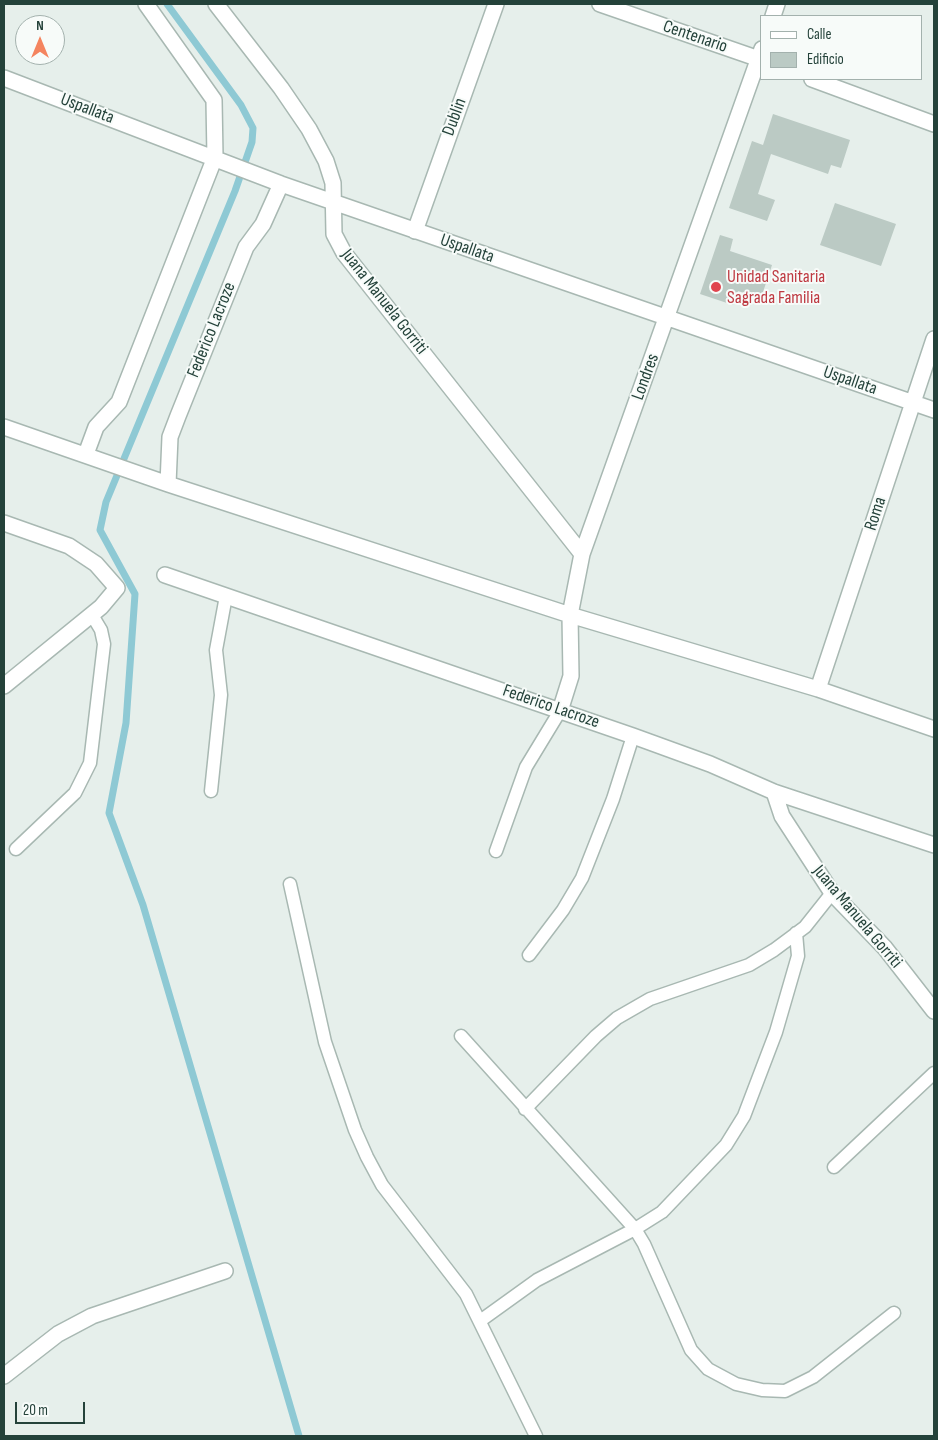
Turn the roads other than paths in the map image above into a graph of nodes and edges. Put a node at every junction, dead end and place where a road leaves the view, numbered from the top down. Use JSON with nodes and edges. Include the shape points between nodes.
{"nodes":[{"id":1,"x":146,"y":4,"type":"edge"},
{"id":2,"x":216,"y":4,"type":"edge"},
{"id":3,"x":496,"y":4,"type":"edge"},
{"id":4,"x":600,"y":4,"type":"edge"},
{"id":5,"x":760,"y":56,"type":"edge"},
{"id":6,"x":760,"y":59,"type":"edge"},
{"id":7,"x":4,"y":78,"type":"edge"},
{"id":8,"x":815,"y":80,"type":"edge"},
{"id":9,"x":934,"y":124,"type":"edge"},
{"id":10,"x":222,"y":161,"type":"junction"},
{"id":11,"x":281,"y":184,"type":"junction"},
{"id":12,"x":333,"y":202,"type":"junction"},
{"id":13,"x":415,"y":231,"type":"junction"},
{"id":14,"x":667,"y":318,"type":"junction"},
{"id":15,"x":934,"y":339,"type":"edge"},
{"id":16,"x":914,"y":402,"type":"junction"},
{"id":17,"x":934,"y":410,"type":"edge"},
{"id":18,"x":4,"y":427,"type":"edge"},
{"id":19,"x":86,"y":454,"type":"junction"},
{"id":20,"x":162,"y":482,"type":"junction"},
{"id":21,"x":4,"y":523,"type":"edge"},
{"id":22,"x":582,"y":554,"type":"junction"},
{"id":23,"x":165,"y":574,"type":"dead end"},
{"id":24,"x":226,"y":596,"type":"junction"},
{"id":25,"x":104,"y":600,"type":"junction"},
{"id":26,"x":570,"y":615,"type":"junction"},
{"id":27,"x":4,"y":686,"type":"edge"},
{"id":28,"x":818,"y":689,"type":"junction"},
{"id":29,"x":560,"y":711,"type":"junction"},
{"id":30,"x":934,"y":729,"type":"edge"},
{"id":31,"x":633,"y":736,"type":"junction"},
{"id":32,"x":211,"y":792,"type":"dead end"},
{"id":33,"x":774,"y":792,"type":"junction"},
{"id":34,"x":934,"y":845,"type":"edge"},
{"id":35,"x":16,"y":849,"type":"dead end"},
{"id":36,"x":496,"y":851,"type":"dead end"},
{"id":37,"x":290,"y":884,"type":"dead end"},
{"id":38,"x":832,"y":893,"type":"junction"},
{"id":39,"x":796,"y":934,"type":"junction"},
{"id":40,"x":529,"y":954,"type":"dead end"},
{"id":41,"x":934,"y":1011,"type":"edge"},
{"id":42,"x":461,"y":1036,"type":"dead end"},
{"id":43,"x":934,"y":1073,"type":"edge"},
{"id":44,"x":526,"y":1109,"type":"junction"},
{"id":45,"x":834,"y":1167,"type":"dead end"},
{"id":46,"x":635,"y":1229,"type":"junction"},
{"id":47,"x":225,"y":1271,"type":"dead end"},
{"id":48,"x":894,"y":1313,"type":"dead end"},
{"id":49,"x":480,"y":1321,"type":"junction"},
{"id":50,"x":4,"y":1376,"type":"edge"},
{"id":51,"x":536,"y":1436,"type":"edge"}],
"edges":[{"from":1,"to":10,"type":"street","via":[[214,100]]},
{"from":2,"to":12,"type":"street","name":"Juana Manuela Gorriti","via":[[309,129],[326,161],[333,183]]},
{"from":3,"to":13,"type":"street","name":"Dublin"},
{"from":4,"to":5,"type":"street","name":"Centenario"},
{"from":6,"to":14,"type":"street","name":"Londres"},
{"from":7,"to":10,"type":"street","name":"Uspallata"},
{"from":8,"to":9,"type":"street"},
{"from":10,"to":11,"type":"street","name":"Uspallata"},
{"from":10,"to":19,"type":"street","via":[[119,402],[96,428]]},
{"from":11,"to":12,"type":"street","name":"Uspallata"},
{"from":11,"to":20,"type":"street","name":"Federico Lacroze","via":[[263,224],[246,247],[178,416],[170,437]]},
{"from":12,"to":13,"type":"street","name":"Uspallata"},
{"from":12,"to":22,"type":"street","name":"Juana Manuela Gorriti","via":[[334,234],[344,253]]},
{"from":13,"to":14,"type":"street","name":"Uspallata"},
{"from":14,"to":16,"type":"street","name":"Uspallata"},
{"from":14,"to":22,"type":"street","name":"Londres"},
{"from":15,"to":16,"type":"street","name":"Roma"},
{"from":16,"to":17,"type":"street","name":"Uspallata"},
{"from":16,"to":28,"type":"street","name":"Roma"},
{"from":18,"to":19,"type":"street"},
{"from":19,"to":20,"type":"street"},
{"from":20,"to":26,"type":"street"},
{"from":21,"to":25,"type":"street","via":[[69,546],[96,564]]},
{"from":22,"to":26,"type":"street","name":"Londres"},
{"from":23,"to":24,"type":"street","name":"Federico Lacroze"},
{"from":24,"to":29,"type":"street","name":"Federico Lacroze"},
{"from":24,"to":32,"type":"lane","via":[[216,650],[221,696]]},
{"from":25,"to":27,"type":"street"},
{"from":25,"to":35,"type":"lane","via":[[101,630],[104,644],[90,763],[75,793]]},
{"from":26,"to":28,"type":"street"},
{"from":26,"to":29,"type":"street","name":"Londres","via":[[571,676]]},
{"from":28,"to":30,"type":"street"},
{"from":29,"to":31,"type":"street","name":"Federico Lacroze"},
{"from":29,"to":36,"type":"lane","via":[[526,767]]},
{"from":31,"to":33,"type":"street","name":"Federico Lacroze"},
{"from":31,"to":40,"type":"lane","via":[[582,878],[563,910]]},
{"from":33,"to":34,"type":"street","name":"Federico Lacroze"},
{"from":33,"to":38,"type":"street","name":"Juana Manuela Gorriti","via":[[782,816]]},
{"from":37,"to":49,"type":"lane","via":[[325,1042],[355,1130],[382,1185],[466,1294]]},
{"from":38,"to":39,"type":"lane"},
{"from":38,"to":41,"type":"street","name":"Juana Manuela Gorriti","via":[[885,948]]},
{"from":39,"to":44,"type":"lane","via":[[749,965],[650,999],[616,1018]]},
{"from":39,"to":46,"type":"lane","via":[[798,956],[790,989],[744,1116],[726,1145],[662,1212]]},
{"from":42,"to":44,"type":"lane"},
{"from":43,"to":45,"type":"lane"},
{"from":44,"to":46,"type":"lane"},
{"from":46,"to":48,"type":"lane","via":[[692,1350],[708,1369],[736,1384],[785,1391],[813,1377]]},
{"from":46,"to":49,"type":"lane","via":[[537,1280]]},
{"from":47,"to":50,"type":"street","via":[[92,1316],[58,1334]]},
{"from":49,"to":51,"type":"lane"}]}
